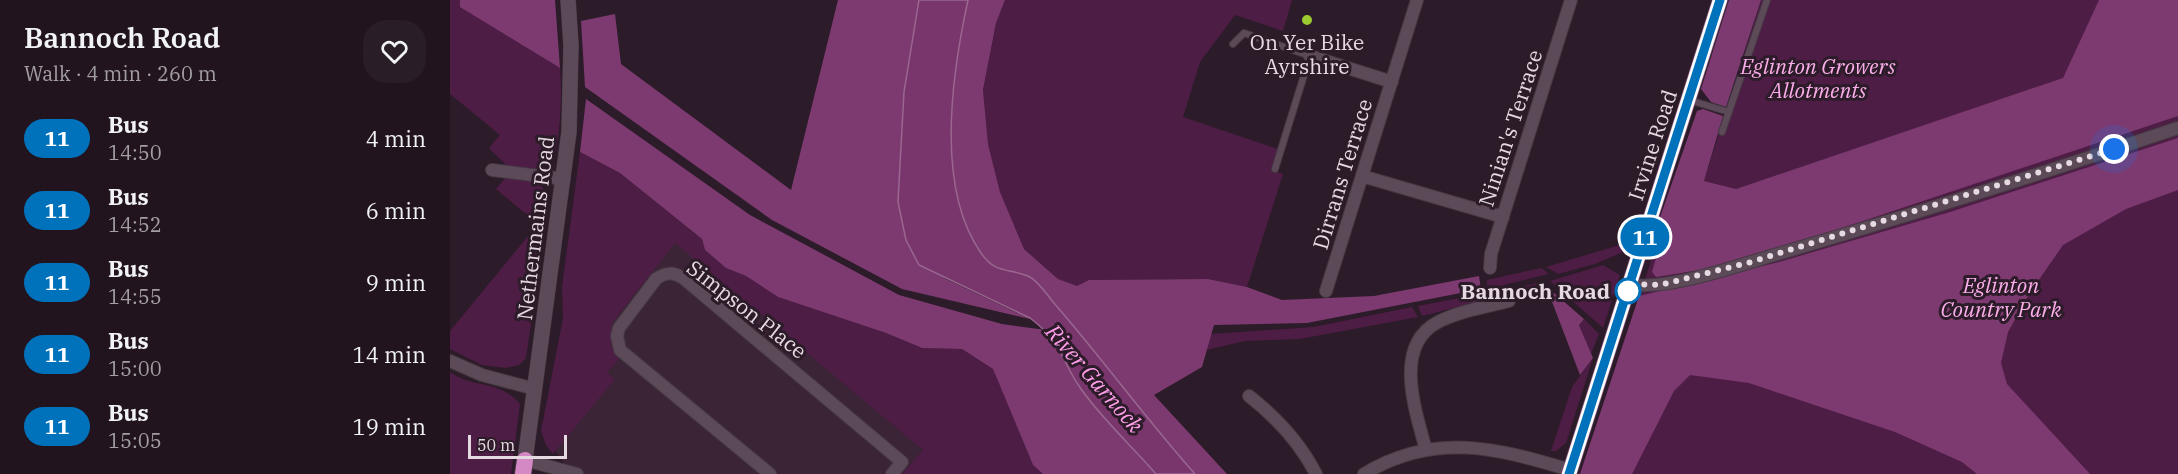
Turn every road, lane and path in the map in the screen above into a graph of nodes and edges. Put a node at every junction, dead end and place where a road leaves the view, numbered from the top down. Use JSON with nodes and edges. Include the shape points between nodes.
{"nodes":[{"id":1,"x":568,"y":0,"type":"edge"},
{"id":2,"x":1418,"y":0,"type":"edge"},
{"id":3,"x":1571,"y":0,"type":"edge"},
{"id":4,"x":1720,"y":0,"type":"edge"},
{"id":5,"x":1767,"y":0,"type":"edge"},
{"id":6,"x":1233,"y":44,"type":"dead end"},
{"id":7,"x":1310,"y":56,"type":"junction"},
{"id":8,"x":1392,"y":82,"type":"junction"},
{"id":9,"x":1689,"y":100,"type":"junction"},
{"id":10,"x":1729,"y":112,"type":"junction"},
{"id":11,"x":2178,"y":128,"type":"edge"},
{"id":12,"x":1722,"y":132,"type":"dead end"},
{"id":13,"x":1275,"y":169,"type":"dead end"},
{"id":14,"x":492,"y":170,"type":"dead end"},
{"id":15,"x":1362,"y":176,"type":"junction"},
{"id":16,"x":564,"y":179,"type":"junction"},
{"id":17,"x":1503,"y":217,"type":"junction"},
{"id":18,"x":1490,"y":268,"type":"dead end"},
{"id":19,"x":1630,"y":284,"type":"junction"},
{"id":20,"x":1326,"y":291,"type":"dead end"},
{"id":21,"x":1509,"y":301,"type":"dead end"},
{"id":22,"x":450,"y":361,"type":"edge"},
{"id":23,"x":535,"y":389,"type":"junction"},
{"id":24,"x":1249,"y":396,"type":"dead end"},
{"id":25,"x":1426,"y":450,"type":"junction"},
{"id":26,"x":524,"y":467,"type":"edge"},
{"id":27,"x":1570,"y":472,"type":"edge"},
{"id":28,"x":577,"y":474,"type":"edge"},
{"id":29,"x":770,"y":474,"type":"edge"},
{"id":30,"x":892,"y":474,"type":"edge"},
{"id":31,"x":1316,"y":474,"type":"edge"},
{"id":32,"x":1364,"y":474,"type":"edge"}],
"edges":[{"from":1,"to":16,"type":"main road","name":"Nethermains Road","via":[[571,86]]},
{"from":2,"to":8,"type":"street","name":"Dirrans Terrace"},
{"from":3,"to":17,"type":"street","name":"Ninian's Terrace"},
{"from":4,"to":9,"type":"main road","name":"Irvine Road"},
{"from":5,"to":10,"type":"lane"},
{"from":6,"to":7,"type":"lane","via":[[1244,33]]},
{"from":7,"to":8,"type":"street"},
{"from":7,"to":13,"type":"lane"},
{"from":8,"to":15,"type":"street","name":"Dirrans Terrace"},
{"from":9,"to":10,"type":"lane"},
{"from":9,"to":19,"type":"main road","name":"Irvine Road"},
{"from":10,"to":12,"type":"lane"},
{"from":11,"to":19,"type":"street","via":[[1751,262],[1660,285]]},
{"from":14,"to":16,"type":"street"},
{"from":15,"to":17,"type":"street"},
{"from":15,"to":20,"type":"street","name":"Dirrans Terrace"},
{"from":16,"to":23,"type":"main road","name":"Nethermains Road"},
{"from":17,"to":18,"type":"street","name":"Ninian's Terrace"},
{"from":19,"to":27,"type":"main road","name":"Irvine Road"},
{"from":21,"to":25,"type":"street","via":[[1445,318],[1426,330],[1420,339],[1412,360],[1411,389]]},
{"from":22,"to":23,"type":"street","via":[[482,375]]},
{"from":23,"to":26,"type":"main road","name":"Nethermains Road"},
{"from":24,"to":31,"type":"street","via":[[1270,413],[1310,461]]},
{"from":25,"to":27,"type":"street","via":[[1476,446],[1528,456]]},
{"from":25,"to":32,"type":"street","via":[[1385,462]]},
{"from":26,"to":28,"type":"street"},
{"from":29,"to":30,"type":"street","name":"Simpson Place","via":[[620,350],[619,328],[663,274],[683,278],[902,462]]}]}
